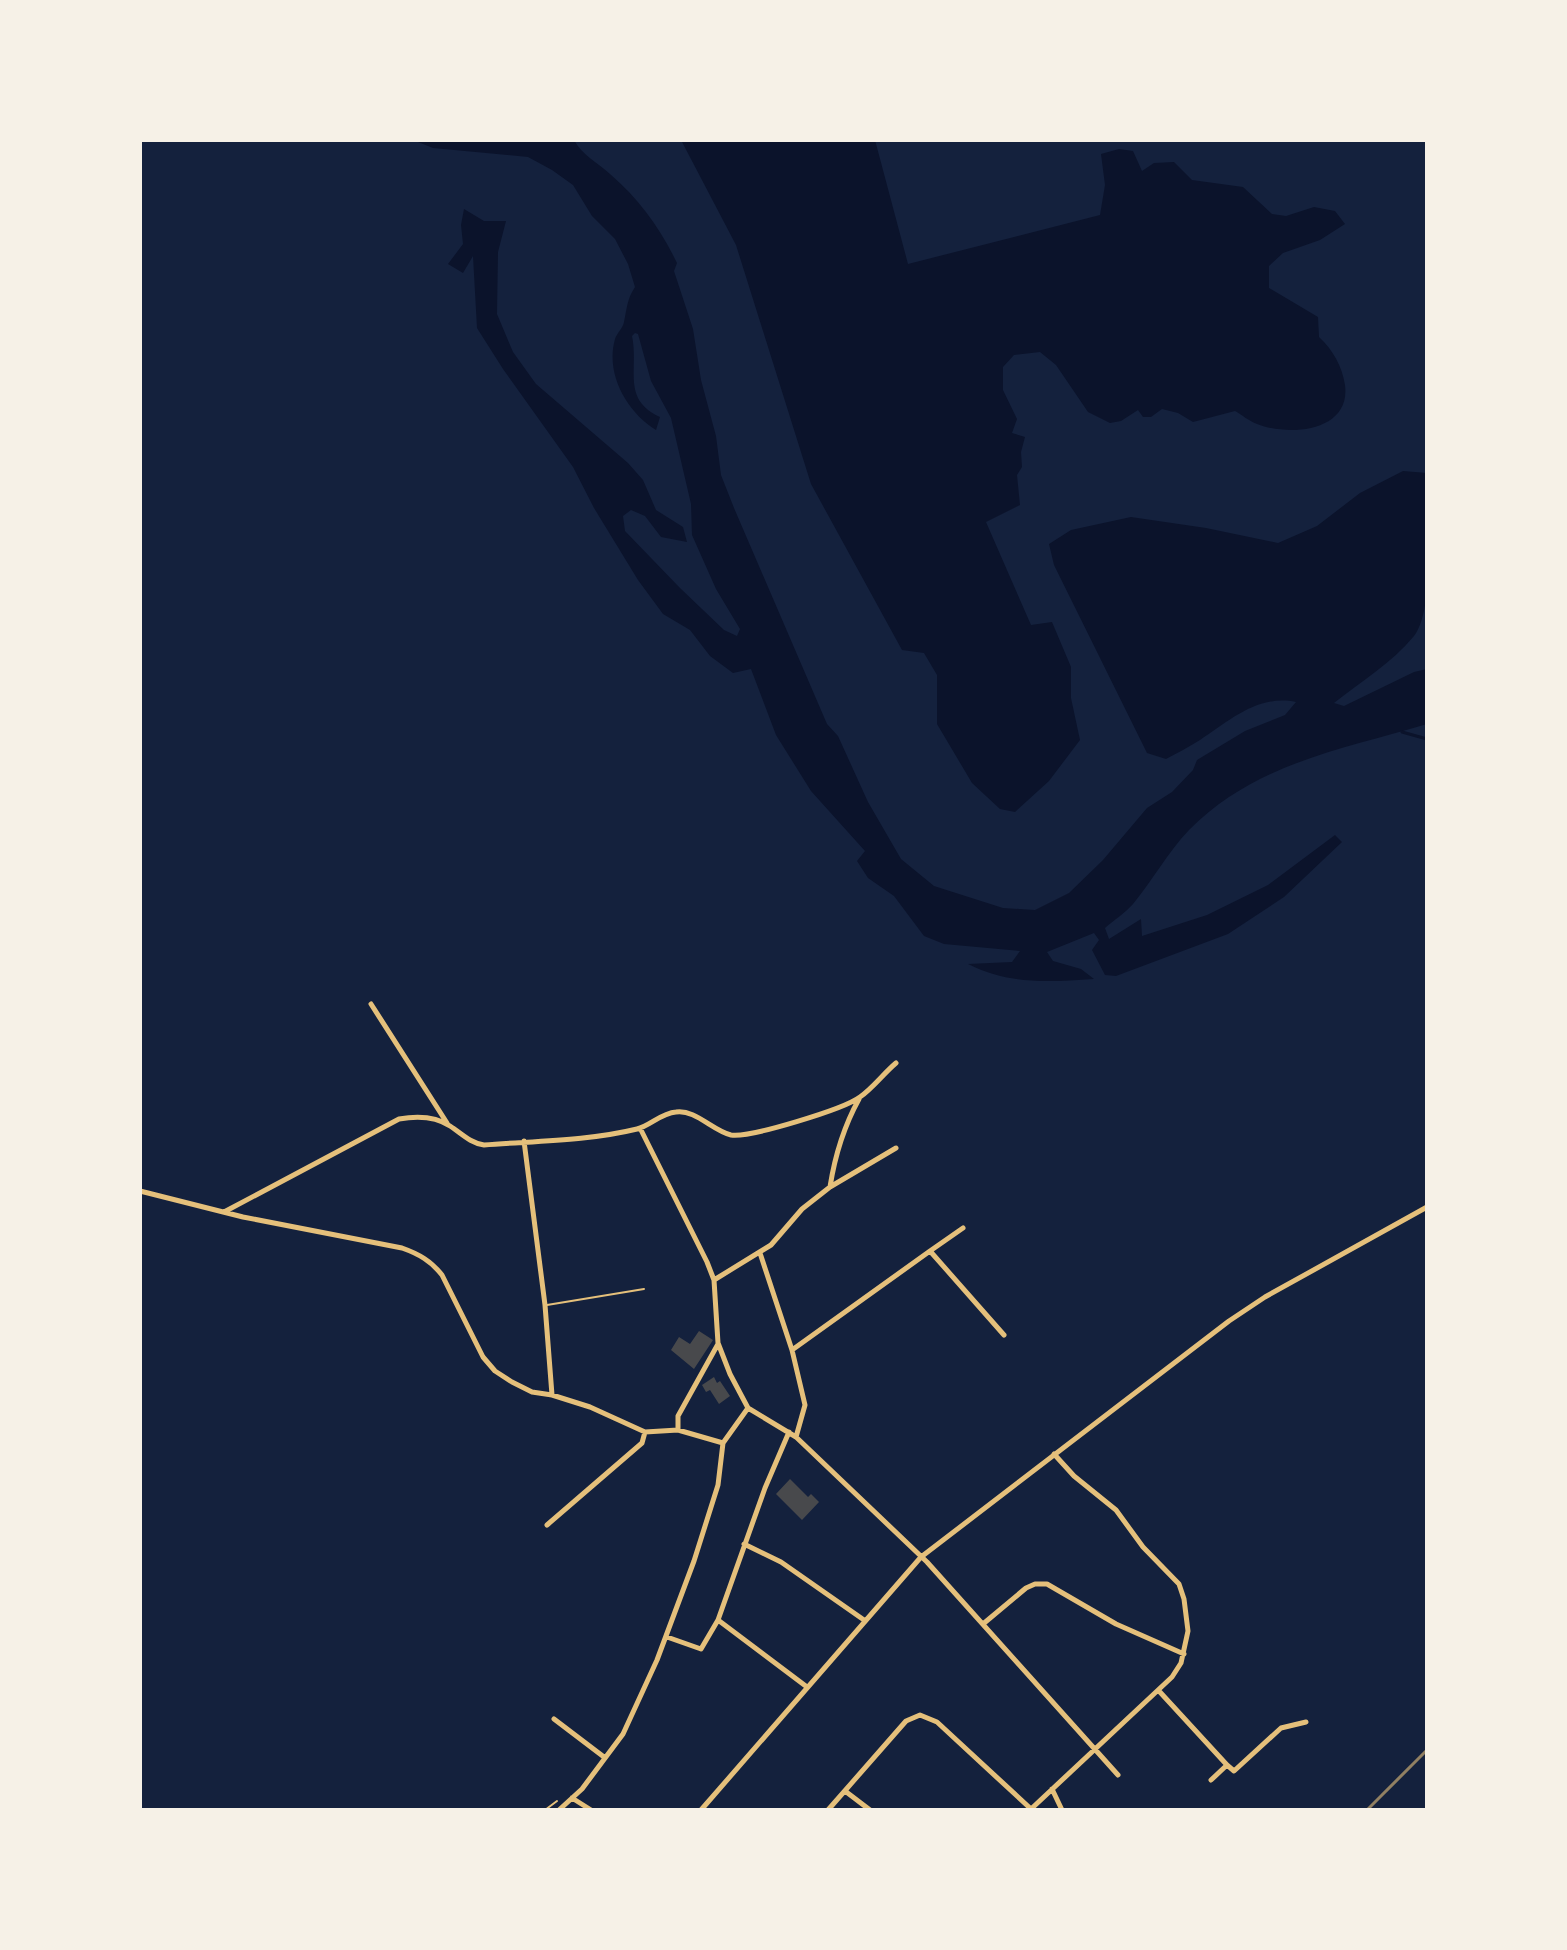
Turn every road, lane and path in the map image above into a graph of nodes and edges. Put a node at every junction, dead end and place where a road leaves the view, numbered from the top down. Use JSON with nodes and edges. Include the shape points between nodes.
{"nodes":[{"id":1,"x":371,"y":1004,"type":"dead end"},
{"id":2,"x":896,"y":1063,"type":"dead end"},
{"id":3,"x":860,"y":1098,"type":"junction"},
{"id":4,"x":447,"y":1124,"type":"junction"},
{"id":5,"x":640,"y":1128,"type":"junction"},
{"id":6,"x":524,"y":1141,"type":"junction"},
{"id":7,"x":896,"y":1148,"type":"dead end"},
{"id":8,"x":830,"y":1187,"type":"junction"},
{"id":9,"x":140,"y":1191,"type":"edge"},
{"id":10,"x":1427,"y":1207,"type":"edge"},
{"id":11,"x":224,"y":1212,"type":"junction"},
{"id":12,"x":963,"y":1228,"type":"dead end"},
{"id":13,"x":930,"y":1251,"type":"junction"},
{"id":14,"x":760,"y":1253,"type":"junction"},
{"id":15,"x":714,"y":1280,"type":"junction"},
{"id":16,"x":644,"y":1289,"type":"dead end"},
{"id":17,"x":545,"y":1305,"type":"junction"},
{"id":18,"x":1004,"y":1335,"type":"dead end"},
{"id":19,"x":718,"y":1343,"type":"junction"},
{"id":20,"x":792,"y":1350,"type":"junction"},
{"id":21,"x":552,"y":1395,"type":"junction"},
{"id":22,"x":748,"y":1408,"type":"junction"},
{"id":23,"x":678,"y":1430,"type":"junction"},
{"id":24,"x":645,"y":1432,"type":"junction"},
{"id":25,"x":789,"y":1432,"type":"junction"},
{"id":26,"x":796,"y":1437,"type":"junction"},
{"id":27,"x":723,"y":1443,"type":"junction"},
{"id":28,"x":1054,"y":1454,"type":"junction"},
{"id":29,"x":547,"y":1525,"type":"dead end"},
{"id":30,"x":744,"y":1544,"type":"junction"},
{"id":31,"x":921,"y":1557,"type":"junction"},
{"id":32,"x":718,"y":1620,"type":"junction"},
{"id":33,"x":864,"y":1620,"type":"junction"},
{"id":34,"x":983,"y":1624,"type":"junction"},
{"id":35,"x":667,"y":1637,"type":"junction"},
{"id":36,"x":1184,"y":1654,"type":"junction"},
{"id":37,"x":807,"y":1687,"type":"junction"},
{"id":38,"x":1159,"y":1691,"type":"junction"},
{"id":39,"x":554,"y":1719,"type":"dead end"},
{"id":40,"x":1306,"y":1722,"type":"dead end"},
{"id":41,"x":1095,"y":1749,"type":"junction"},
{"id":42,"x":604,"y":1757,"type":"junction"},
{"id":43,"x":1227,"y":1765,"type":"junction"},
{"id":44,"x":1118,"y":1775,"type":"dead end"},
{"id":45,"x":1211,"y":1780,"type":"dead end"},
{"id":46,"x":1052,"y":1789,"type":"junction"},
{"id":47,"x":845,"y":1791,"type":"junction"},
{"id":48,"x":572,"y":1798,"type":"junction"},
{"id":49,"x":556,"y":1801,"type":"dead end"},
{"id":50,"x":1031,"y":1809,"type":"edge"},
{"id":51,"x":545,"y":1810,"type":"edge"},
{"id":52,"x":559,"y":1810,"type":"edge"},
{"id":53,"x":591,"y":1810,"type":"edge"},
{"id":54,"x":701,"y":1810,"type":"edge"},
{"id":55,"x":828,"y":1810,"type":"edge"},
{"id":56,"x":870,"y":1810,"type":"edge"},
{"id":57,"x":1062,"y":1810,"type":"edge"}],
"edges":[{"from":1,"to":4,"type":"street"},
{"from":2,"to":3,"type":"street"},
{"from":3,"to":5,"type":"street","via":[[738,1136],[679,1111]]},
{"from":3,"to":8,"type":"street","via":[[836,1151]]},
{"from":4,"to":6,"type":"street","via":[[477,1144]]},
{"from":4,"to":11,"type":"street","via":[[422,1117],[399,1119]]},
{"from":5,"to":6,"type":"street"},
{"from":5,"to":15,"type":"street"},
{"from":6,"to":17,"type":"street"},
{"from":7,"to":8,"type":"street"},
{"from":8,"to":14,"type":"street"},
{"from":9,"to":11,"type":"street"},
{"from":10,"to":28,"type":"street","via":[[1265,1297]]},
{"from":11,"to":21,"type":"street","via":[[419,1254],[442,1275],[495,1371],[532,1392]]},
{"from":12,"to":13,"type":"street"},
{"from":13,"to":18,"type":"street"},
{"from":13,"to":20,"type":"street"},
{"from":14,"to":15,"type":"street"},
{"from":14,"to":20,"type":"street"},
{"from":15,"to":19,"type":"street"},
{"from":16,"to":17,"type":"lane"},
{"from":17,"to":21,"type":"street"},
{"from":19,"to":22,"type":"street"},
{"from":19,"to":23,"type":"street","via":[[678,1416]]},
{"from":20,"to":26,"type":"street","via":[[805,1405]]},
{"from":21,"to":24,"type":"street"},
{"from":22,"to":25,"type":"street"},
{"from":22,"to":27,"type":"street"},
{"from":23,"to":24,"type":"street"},
{"from":23,"to":27,"type":"street"},
{"from":24,"to":29,"type":"street","via":[[642,1443]]},
{"from":25,"to":26,"type":"street"},
{"from":25,"to":30,"type":"street"},
{"from":26,"to":31,"type":"street"},
{"from":27,"to":35,"type":"street","via":[[718,1485]]},
{"from":28,"to":31,"type":"street"},
{"from":28,"to":36,"type":"street","via":[[1116,1510],[1179,1584],[1188,1631]]},
{"from":30,"to":32,"type":"street"},
{"from":30,"to":33,"type":"street","via":[[781,1562]]},
{"from":31,"to":33,"type":"street"},
{"from":31,"to":34,"type":"street"},
{"from":32,"to":35,"type":"street","via":[[701,1649]]},
{"from":32,"to":37,"type":"street"},
{"from":33,"to":37,"type":"street"},
{"from":34,"to":36,"type":"street","via":[[1026,1588],[1047,1584],[1116,1624]]},
{"from":34,"to":41,"type":"street"},
{"from":35,"to":42,"type":"street","via":[[623,1734]]},
{"from":36,"to":38,"type":"street"},
{"from":37,"to":54,"type":"street"},
{"from":38,"to":41,"type":"street"},
{"from":38,"to":43,"type":"street"},
{"from":39,"to":42,"type":"street"},
{"from":40,"to":43,"type":"street","via":[[1281,1728],[1234,1771]]},
{"from":41,"to":44,"type":"street"},
{"from":41,"to":46,"type":"street"},
{"from":42,"to":48,"type":"street"},
{"from":43,"to":45,"type":"street"},
{"from":46,"to":50,"type":"street"},
{"from":46,"to":57,"type":"street"},
{"from":47,"to":50,"type":"street","via":[[906,1721],[927,1716]]},
{"from":47,"to":55,"type":"street"},
{"from":47,"to":56,"type":"street"},
{"from":48,"to":52,"type":"street"},
{"from":48,"to":53,"type":"street"},
{"from":49,"to":51,"type":"path"}]}
